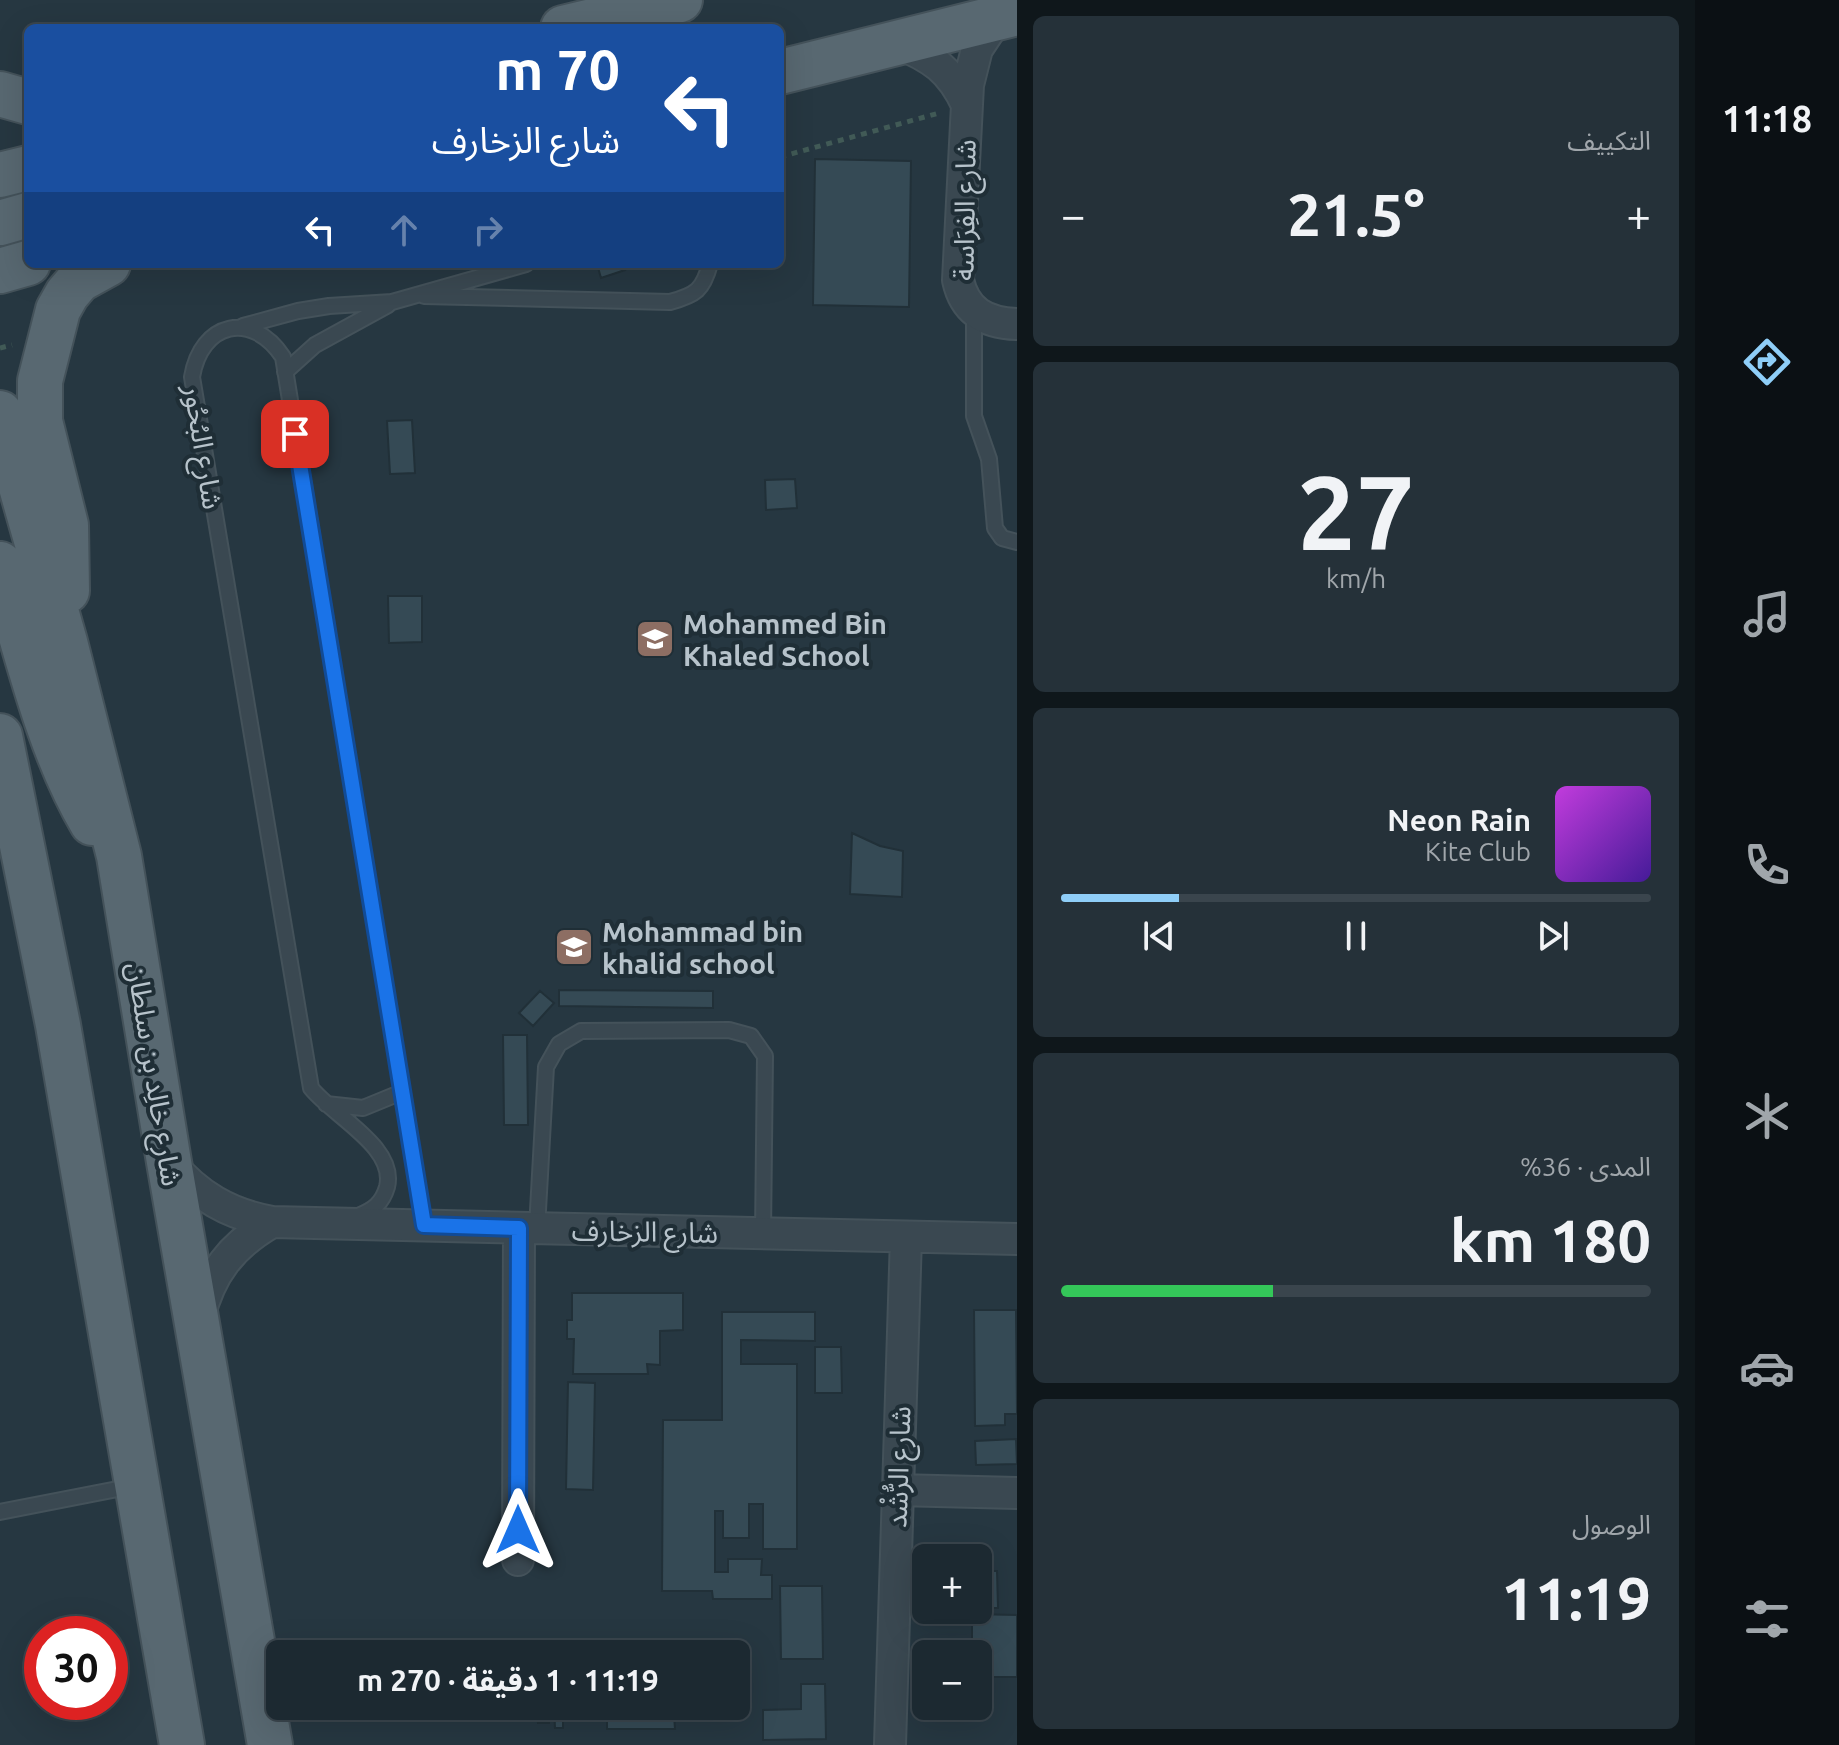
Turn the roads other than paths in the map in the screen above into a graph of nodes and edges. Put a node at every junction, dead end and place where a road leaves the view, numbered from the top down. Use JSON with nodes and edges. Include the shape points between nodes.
{"nodes":[{"id":1,"x":680,"y":0,"type":"edge"},
{"id":2,"x":1007,"y":16,"type":"edge"},
{"id":3,"x":580,"y":24,"type":"edge"},
{"id":4,"x":897,"y":43,"type":"junction"},
{"id":5,"x":784,"y":71,"type":"edge"},
{"id":6,"x":0,"y":94,"type":"edge"},
{"id":7,"x":24,"y":101,"type":"edge"},
{"id":8,"x":967,"y":105,"type":"junction"},
{"id":9,"x":24,"y":169,"type":"edge"},
{"id":10,"x":0,"y":175,"type":"edge"},
{"id":11,"x":24,"y":216,"type":"edge"},
{"id":12,"x":0,"y":223,"type":"edge"},
{"id":13,"x":24,"y":264,"type":"edge"},
{"id":14,"x":101,"y":268,"type":"edge"},
{"id":15,"x":513,"y":268,"type":"edge"},
{"id":16,"x":709,"y":268,"type":"edge"},
{"id":17,"x":0,"y":271,"type":"edge"},
{"id":18,"x":424,"y":296,"type":"junction"},
{"id":19,"x":392,"y":302,"type":"junction"},
{"id":20,"x":974,"y":312,"type":"junction"},
{"id":21,"x":1017,"y":324,"type":"edge"},
{"id":22,"x":238,"y":328,"type":"junction"},
{"id":23,"x":285,"y":372,"type":"junction"},
{"id":24,"x":0,"y":413,"type":"edge"},
{"id":25,"x":1017,"y":542,"type":"edge"},
{"id":26,"x":0,"y":564,"type":"edge"},
{"id":27,"x":65,"y":642,"type":"junction"},
{"id":28,"x":0,"y":736,"type":"edge"},
{"id":29,"x":119,"y":856,"type":"junction"},
{"id":30,"x":402,"y":1092,"type":"junction"},
{"id":31,"x":322,"y":1103,"type":"junction"},
{"id":32,"x":169,"y":1162,"type":"junction"},
{"id":33,"x":272,"y":1222,"type":"junction"},
{"id":34,"x":341,"y":1223,"type":"junction"},
{"id":35,"x":424,"y":1225,"type":"junction"},
{"id":36,"x":528,"y":1228,"type":"junction"},
{"id":37,"x":763,"y":1234,"type":"junction"},
{"id":38,"x":906,"y":1237,"type":"junction"},
{"id":39,"x":1017,"y":1239,"type":"edge"},
{"id":40,"x":198,"y":1321,"type":"junction"},
{"id":41,"x":138,"y":1485,"type":"junction"},
{"id":42,"x":897,"y":1490,"type":"junction"},
{"id":43,"x":1017,"y":1493,"type":"edge"},
{"id":44,"x":0,"y":1512,"type":"edge"},
{"id":45,"x":518,"y":1560,"type":"dead end"},
{"id":46,"x":182,"y":1745,"type":"edge"},
{"id":47,"x":270,"y":1745,"type":"edge"},
{"id":48,"x":890,"y":1745,"type":"edge"}],
"edges":[{"from":1,"to":3,"type":"main road"},
{"from":2,"to":4,"type":"main road"},
{"from":2,"to":8,"type":"street","name":"شارع الفِرَاسة","via":[[977,49]]},
{"from":4,"to":5,"type":"main road"},
{"from":4,"to":8,"type":"street","name":"شارع الفِرَاسة","via":[[945,70]]},
{"from":6,"to":7,"type":"main road"},
{"from":8,"to":20,"type":"street","name":"شارع الفِرَاسة","via":[[958,280]]},
{"from":9,"to":10,"type":"main road"},
{"from":11,"to":12,"type":"main road"},
{"from":13,"to":17,"type":"main road"},
{"from":14,"to":27,"type":"main road","via":[[79,280],[58,310],[40,381],[40,421],[66,525]]},
{"from":15,"to":18,"type":"lane"},
{"from":16,"to":18,"type":"lane","via":[[705,282],[691,297],[670,302]]},
{"from":18,"to":19,"type":"lane"},
{"from":19,"to":22,"type":"lane","name":"شارع البُحُور","via":[[329,306]]},
{"from":19,"to":23,"type":"lane","via":[[315,345]]},
{"from":20,"to":21,"type":"street","via":[[987,320]]},
{"from":20,"to":25,"type":"lane","via":[[974,416],[989,459],[995,528],[1002,538]]},
{"from":22,"to":23,"type":"lane","via":[[257,331],[273,342]]},
{"from":22,"to":31,"type":"lane","name":"شارع البُحُور","via":[[205,342],[192,377],[311,1088]]},
{"from":23,"to":30,"type":"lane"},
{"from":24,"to":27,"type":"main road","name":"شارع خالِد بن سلطان"},
{"from":26,"to":29,"type":"main road","via":[[60,760],[93,826]]},
{"from":27,"to":29,"type":"main road","name":"شارع خالِد بن سلطان"},
{"from":28,"to":41,"type":"main road","via":[[58,1025]]},
{"from":29,"to":32,"type":"main road","name":"شارع خالِد بن سلطان"},
{"from":30,"to":31,"type":"lane","via":[[363,1108]]},
{"from":30,"to":35,"type":"lane"},
{"from":31,"to":34,"type":"lane","name":"شارع البُحُور","via":[[378,1150],[387,1169],[386,1190],[374,1210]]},
{"from":32,"to":33,"type":"street","name":"شارع الزخارف","via":[[203,1197]]},
{"from":32,"to":40,"type":"main road","name":"شارع خالِد بن سلطان"},
{"from":33,"to":34,"type":"street","name":"شارع الزخارف"},
{"from":33,"to":40,"type":"street","via":[[231,1252],[215,1273]]},
{"from":34,"to":35,"type":"street","name":"شارع الزخارف"},
{"from":35,"to":36,"type":"street","name":"شارع الزخارف"},
{"from":36,"to":37,"type":"street","name":"شارع الزخارف"},
{"from":36,"to":37,"type":"lane","via":[[546,1067],[559,1044],[593,1029],[729,1030],[751,1036],[765,1056]]},
{"from":36,"to":45,"type":"street"},
{"from":37,"to":38,"type":"street","name":"شارع الزخارف"},
{"from":38,"to":39,"type":"street","name":"شارع الزخارف"},
{"from":38,"to":42,"type":"street","name":"شارع الرُّشْد"},
{"from":40,"to":47,"type":"main road","name":"شارع خالِد بن سلطان"},
{"from":41,"to":44,"type":"lane"},
{"from":41,"to":46,"type":"main road"},
{"from":42,"to":43,"type":"street"},
{"from":42,"to":48,"type":"street","name":"شارع الرُّشْد"}]}
